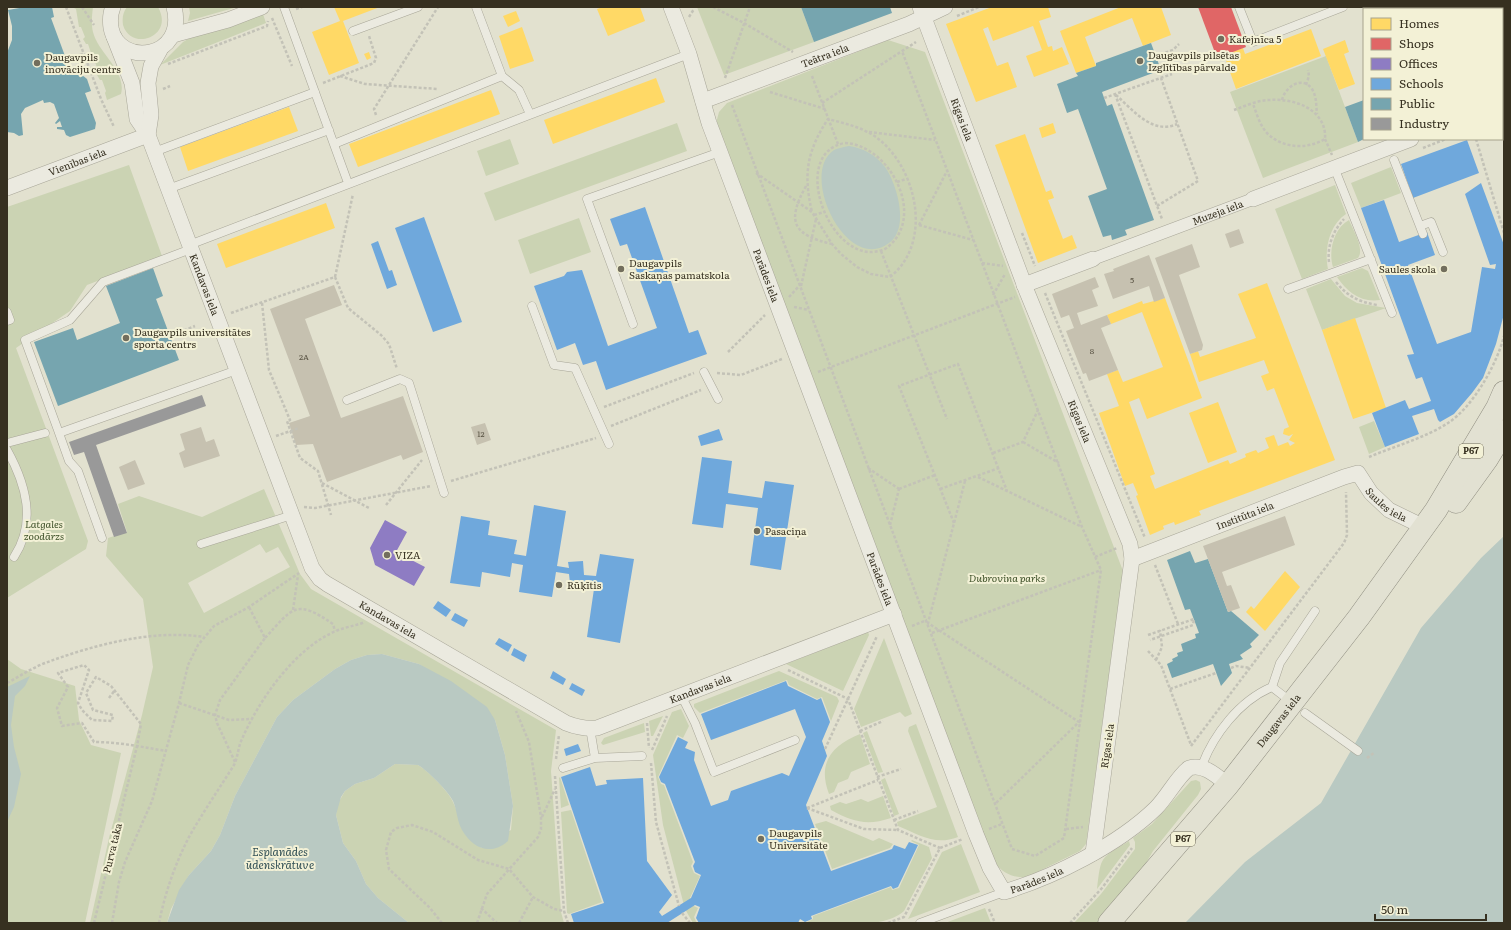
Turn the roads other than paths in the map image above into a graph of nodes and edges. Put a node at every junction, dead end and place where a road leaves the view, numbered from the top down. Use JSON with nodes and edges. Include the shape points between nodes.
{"nodes":[{"id":1,"x":174,"y":7,"type":"edge"},
{"id":2,"x":418,"y":7,"type":"edge"},
{"id":3,"x":476,"y":7,"type":"edge"},
{"id":4,"x":671,"y":7,"type":"edge"},
{"id":5,"x":1239,"y":7,"type":"edge"},
{"id":6,"x":1343,"y":7,"type":"edge"},
{"id":7,"x":112,"y":8,"type":"edge"},
{"id":8,"x":285,"y":10,"type":"edge"},
{"id":9,"x":267,"y":12,"type":"edge"},
{"id":10,"x":922,"y":12,"type":"edge"},
{"id":11,"x":949,"y":12,"type":"edge"},
{"id":12,"x":353,"y":31,"type":"dead end"},
{"id":13,"x":173,"y":35,"type":"junction"},
{"id":14,"x":114,"y":37,"type":"junction"},
{"id":15,"x":160,"y":50,"type":"junction"},
{"id":16,"x":690,"y":54,"type":"junction"},
{"id":17,"x":502,"y":76,"type":"junction"},
{"id":18,"x":314,"y":89,"type":"junction"},
{"id":19,"x":703,"y":101,"type":"junction"},
{"id":20,"x":530,"y":114,"type":"junction"},
{"id":21,"x":329,"y":130,"type":"junction"},
{"id":22,"x":148,"y":135,"type":"junction"},
{"id":23,"x":1408,"y":140,"type":"edge"},
{"id":24,"x":334,"y":144,"type":"junction"},
{"id":25,"x":154,"y":152,"type":"junction"},
{"id":26,"x":720,"y":152,"type":"junction"},
{"id":27,"x":1394,"y":160,"type":"dead end"},
{"id":28,"x":1334,"y":168,"type":"junction"},
{"id":29,"x":352,"y":182,"type":"junction"},
{"id":30,"x":7,"y":188,"type":"edge"},
{"id":31,"x":168,"y":189,"type":"junction"},
{"id":32,"x":1253,"y":199,"type":"joint"},
{"id":33,"x":190,"y":247,"type":"junction"},
{"id":34,"x":1443,"y":252,"type":"dead end"},
{"id":35,"x":1093,"y":259,"type":"joint"},
{"id":36,"x":1371,"y":259,"type":"junction"},
{"id":37,"x":1025,"y":288,"type":"junction"},
{"id":38,"x":1288,"y":289,"type":"dead end"},
{"id":39,"x":532,"y":306,"type":"dead end"},
{"id":40,"x":7,"y":312,"type":"edge"},
{"id":41,"x":1392,"y":313,"type":"dead end"},
{"id":42,"x":7,"y":321,"type":"edge"},
{"id":43,"x":633,"y":324,"type":"dead end"},
{"id":44,"x":237,"y":370,"type":"junction"},
{"id":45,"x":704,"y":372,"type":"road end"},
{"id":46,"x":1504,"y":392,"type":"edge"},
{"id":47,"x":718,"y":399,"type":"dead end"},
{"id":48,"x":347,"y":400,"type":"dead end"},
{"id":49,"x":1504,"y":431,"type":"edge"},
{"id":50,"x":45,"y":433,"type":"dead end"},
{"id":51,"x":59,"y":434,"type":"junction"},
{"id":52,"x":7,"y":443,"type":"edge"},
{"id":53,"x":609,"y":444,"type":"dead end"},
{"id":54,"x":7,"y":450,"type":"edge"},
{"id":55,"x":1358,"y":473,"type":"joint"},
{"id":56,"x":444,"y":493,"type":"dead end"},
{"id":57,"x":296,"y":514,"type":"junction"},
{"id":58,"x":1430,"y":518,"type":"junction"},
{"id":59,"x":102,"y":538,"type":"dead end"},
{"id":60,"x":201,"y":544,"type":"dead end"},
{"id":61,"x":14,"y":557,"type":"dead end"},
{"id":62,"x":1132,"y":559,"type":"junction"},
{"id":63,"x":1315,"y":611,"type":"dead end"},
{"id":64,"x":894,"y":614,"type":"junction"},
{"id":65,"x":1272,"y":687,"type":"junction"},
{"id":66,"x":678,"y":698,"type":"junction"},
{"id":67,"x":1285,"y":698,"type":"dead end"},
{"id":68,"x":1305,"y":713,"type":"dead end"},
{"id":69,"x":590,"y":728,"type":"junction"},
{"id":70,"x":795,"y":740,"type":"dead end"},
{"id":71,"x":1358,"y":751,"type":"dead end"},
{"id":72,"x":642,"y":756,"type":"dead end"},
{"id":73,"x":595,"y":758,"type":"junction"},
{"id":74,"x":563,"y":768,"type":"dead end"},
{"id":75,"x":1201,"y":768,"type":"junction"},
{"id":76,"x":1228,"y":785,"type":"junction"},
{"id":77,"x":1092,"y":853,"type":"junction"},
{"id":78,"x":1004,"y":892,"type":"junction"},
{"id":79,"x":920,"y":923,"type":"edge"},
{"id":80,"x":1109,"y":923,"type":"edge"}],
"edges":[{"from":1,"to":13,"type":"street","via":[[176,16]]},
{"from":2,"to":12,"type":"lane"},
{"from":3,"to":17,"type":"lane"},
{"from":4,"to":16,"type":"street","name":"Parādes iela"},
{"from":5,"to":6,"type":"lane","via":[[1253,42]]},
{"from":7,"to":14,"type":"street","name":"Kandavas iela","via":[[110,20]]},
{"from":8,"to":18,"type":"lane"},
{"from":9,"to":13,"type":"street"},
{"from":10,"to":11,"type":"street","name":"Teātra iela"},
{"from":10,"to":19,"type":"street","name":"Teātra iela"},
{"from":10,"to":37,"type":"street","name":"Rīgas iela"},
{"from":13,"to":15,"type":"street","name":"Kandavas iela"},
{"from":14,"to":15,"type":"street","via":[[120,44],[137,52]]},
{"from":14,"to":22,"type":"street","name":"Kandavas iela","via":[[132,83],[137,119]]},
{"from":15,"to":22,"type":"street","name":"Kandavas iela","via":[[148,82],[151,114]]},
{"from":16,"to":19,"type":"street","name":"Parādes iela"},
{"from":16,"to":20,"type":"lane"},
{"from":17,"to":20,"type":"lane","via":[[519,90]]},
{"from":17,"to":24,"type":"lane"},
{"from":18,"to":21,"type":"lane"},
{"from":18,"to":25,"type":"lane","via":[[304,96]]},
{"from":19,"to":26,"type":"street","name":"Parādes iela"},
{"from":20,"to":29,"type":"lane"},
{"from":21,"to":24,"type":"lane"},
{"from":21,"to":31,"type":"lane"},
{"from":22,"to":25,"type":"street","name":"Kandavas iela"},
{"from":22,"to":30,"type":"street","name":"Vienības iela"},
{"from":23,"to":28,"type":"street","name":"Muzeja iela"},
{"from":24,"to":29,"type":"lane"},
{"from":25,"to":31,"type":"street","name":"Kandavas iela"},
{"from":26,"to":43,"type":"lane","via":[[586,199]]},
{"from":26,"to":64,"type":"street","name":"Parādes iela"},
{"from":27,"to":34,"type":"lane","via":[[1422,230],[1431,222]]},
{"from":28,"to":32,"type":"street","name":"Muzeja iela"},
{"from":28,"to":36,"type":"lane"},
{"from":29,"to":33,"type":"lane"},
{"from":31,"to":33,"type":"street","name":"Kandavas iela"},
{"from":32,"to":35,"type":"street","name":"Muzeja iela"},
{"from":33,"to":44,"type":"street","name":"Kandavas iela"},
{"from":33,"to":51,"type":"lane","via":[[103,282],[70,320],[24,340]]},
{"from":35,"to":37,"type":"street","name":"Muzeja iela","via":[[1040,279]]},
{"from":36,"to":38,"type":"lane"},
{"from":36,"to":41,"type":"lane"},
{"from":37,"to":62,"type":"street","name":"Rīgas iela","via":[[1130,544]]},
{"from":39,"to":53,"type":"lane","via":[[554,365],[575,368]]},
{"from":40,"to":42,"type":"lane","via":[[10,320]]},
{"from":44,"to":51,"type":"lane"},
{"from":44,"to":57,"type":"street","name":"Kandavas iela"},
{"from":45,"to":47,"type":"lane"},
{"from":46,"to":58,"type":"main road","name":"Daugavas iela","number":"P67","via":[[1497,408]]},
{"from":48,"to":56,"type":"lane","via":[[400,379],[409,383]]},
{"from":49,"to":58,"type":"main road","number":"P67","via":[[1455,503]]},
{"from":50,"to":52,"type":"lane"},
{"from":51,"to":59,"type":"lane","via":[[69,460],[78,471]]},
{"from":54,"to":61,"type":"lane","via":[[26,493],[28,510],[21,546]]},
{"from":55,"to":58,"type":"street","name":"Saules iela","via":[[1371,493],[1389,510]]},
{"from":55,"to":62,"type":"street","name":"Institūta iela"},
{"from":57,"to":60,"type":"lane"},
{"from":57,"to":69,"type":"street","name":"Kandavas iela","via":[[312,568],[327,584],[561,720],[575,727]]},
{"from":58,"to":76,"type":"main road","name":"Daugavas iela","number":"P67","via":[[1359,617]]},
{"from":62,"to":77,"type":"street","name":"Rīgas iela"},
{"from":63,"to":65,"type":"lane","via":[[1280,663]]},
{"from":64,"to":66,"type":"street","name":"Kandavas iela"},
{"from":64,"to":78,"type":"street","name":"Parādes iela","via":[[976,834],[990,868]]},
{"from":65,"to":67,"type":"lane"},
{"from":65,"to":75,"type":"lane","via":[[1254,697],[1228,722],[1210,745]]},
{"from":66,"to":69,"type":"street","name":"Kandavas iela","via":[[597,728]]},
{"from":66,"to":70,"type":"lane","via":[[695,723],[714,772]]},
{"from":68,"to":71,"type":"lane"},
{"from":69,"to":73,"type":"lane"},
{"from":72,"to":73,"type":"lane"},
{"from":73,"to":74,"type":"lane"},
{"from":75,"to":76,"type":"street"},
{"from":75,"to":77,"type":"street","name":"Parādes iela","via":[[1189,768],[1157,807],[1138,824]]},
{"from":76,"to":80,"type":"main road","name":"Daugavas iela","number":"P67"},
{"from":77,"to":78,"type":"street","name":"Parādes iela","via":[[1027,885]]},
{"from":78,"to":79,"type":"lane"}]}
